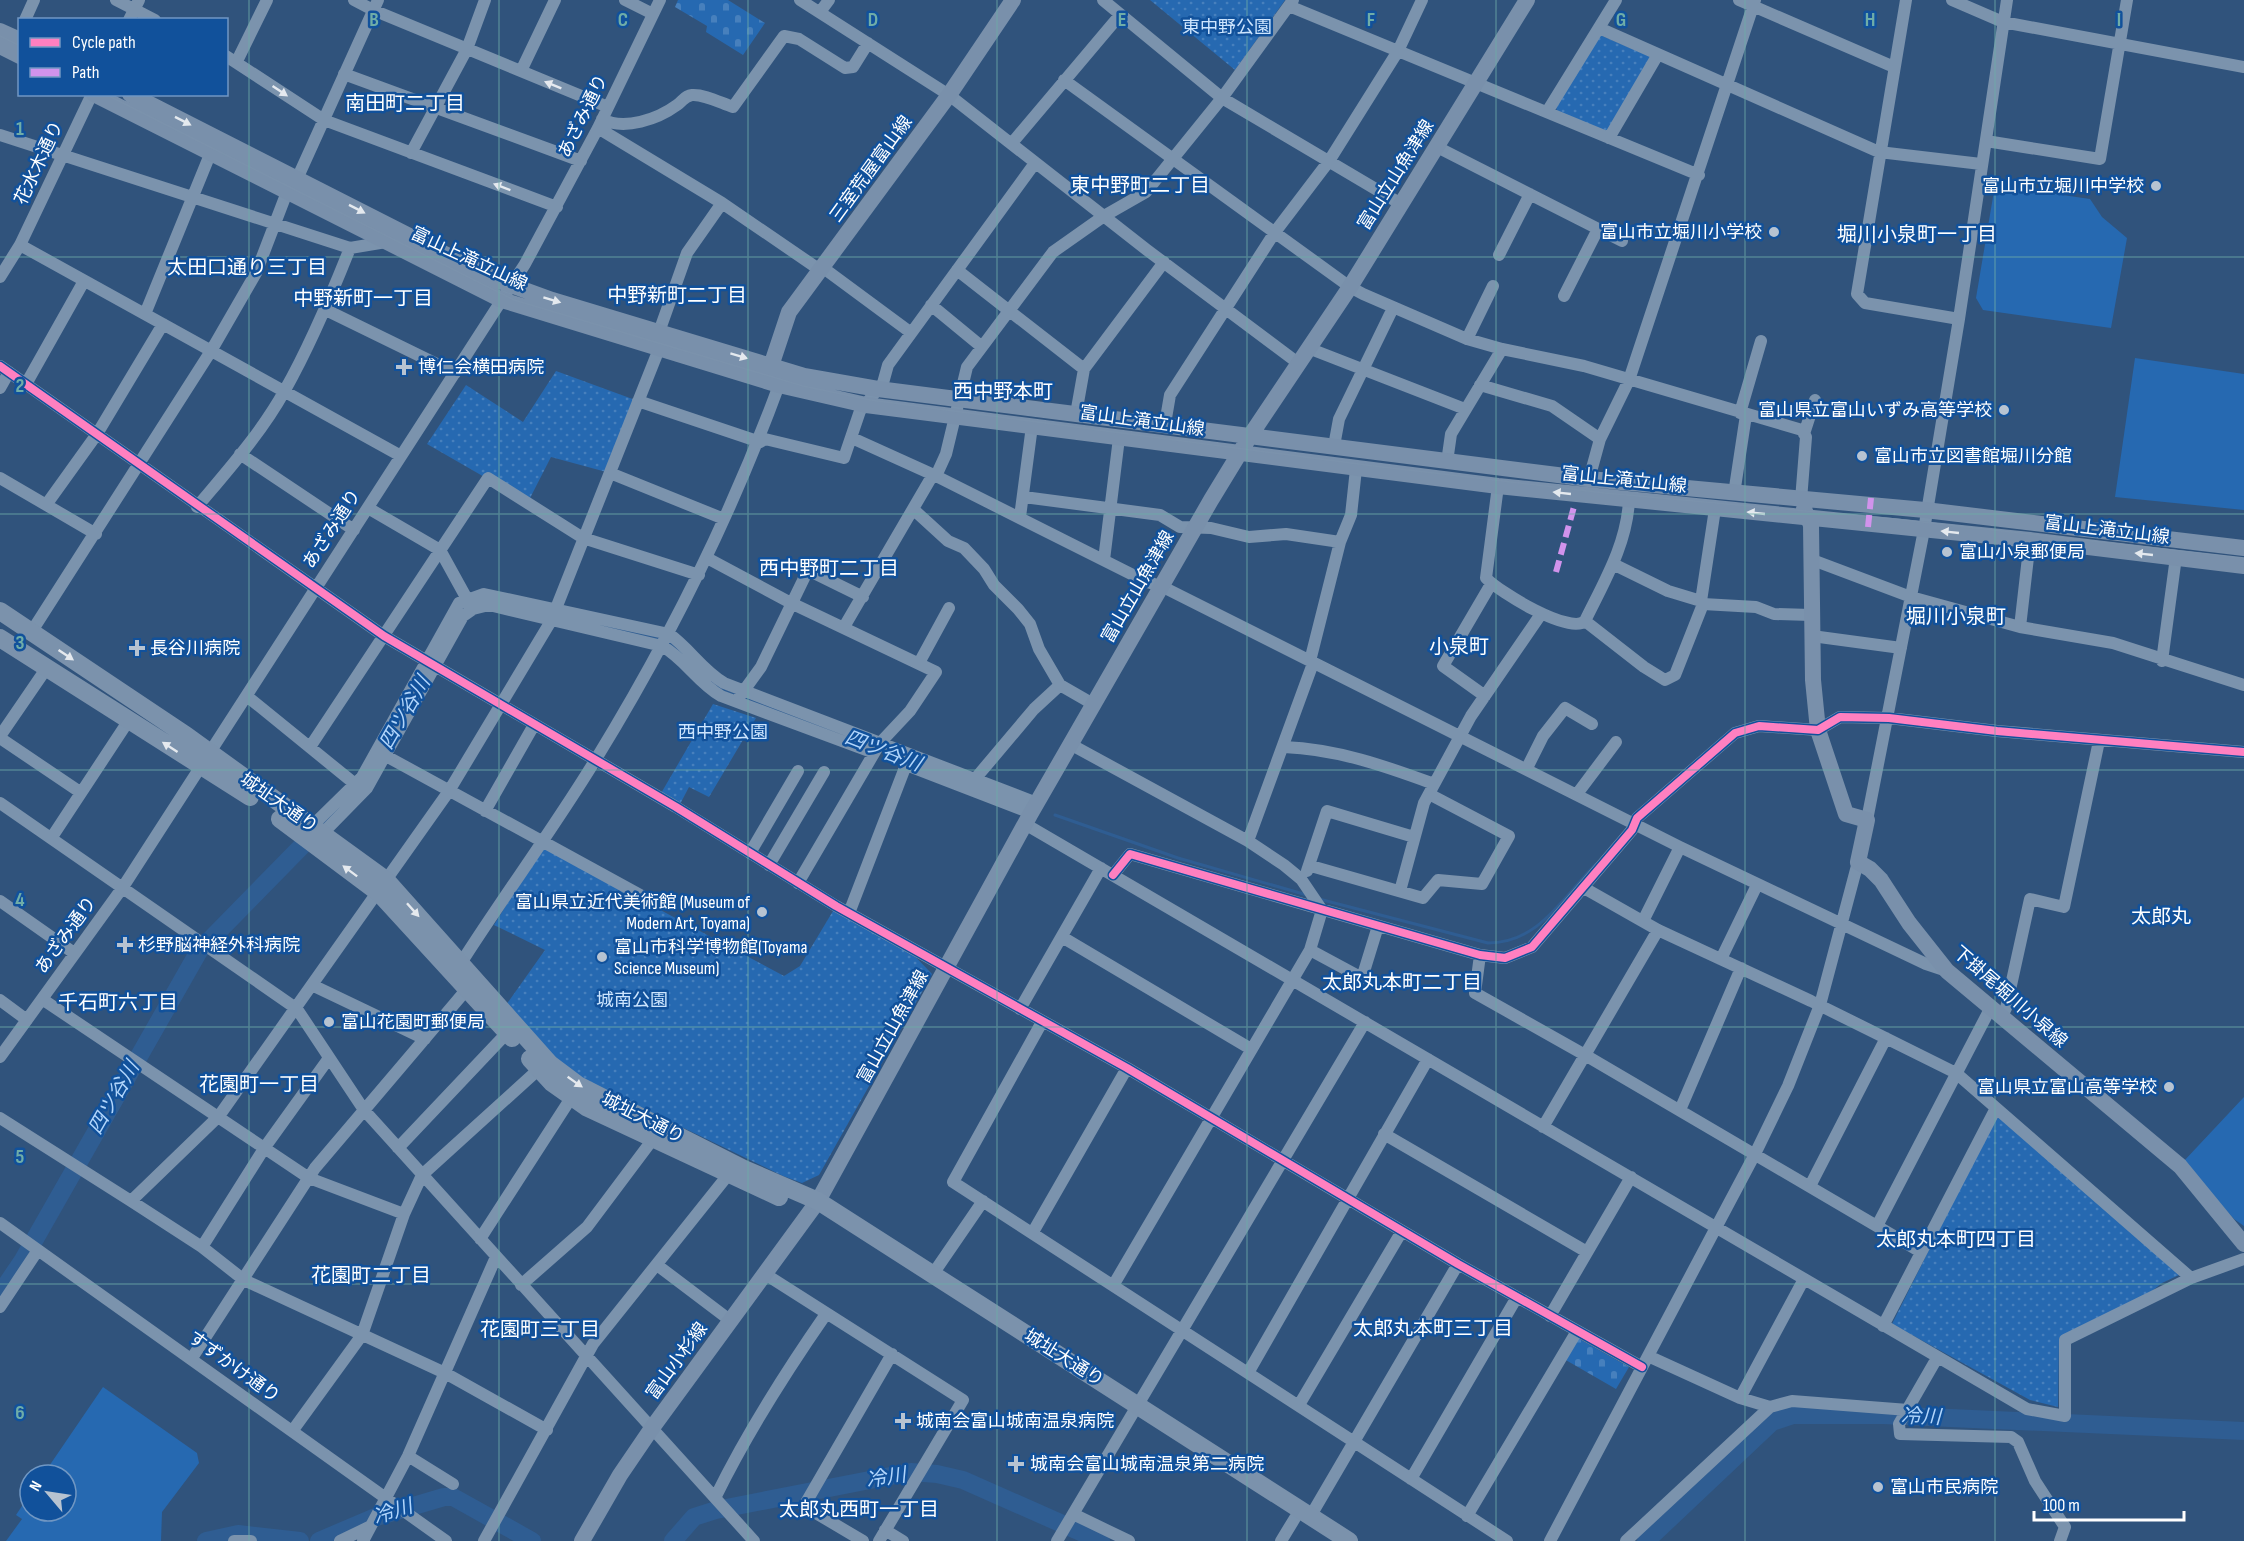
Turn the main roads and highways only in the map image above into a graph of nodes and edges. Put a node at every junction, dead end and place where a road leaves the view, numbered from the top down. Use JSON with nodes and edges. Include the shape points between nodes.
{"nodes":[{"id":1,"x":1013,"y":0,"type":"edge"},
{"id":2,"x":1527,"y":0,"type":"edge"},
{"id":3,"x":0,"y":30,"type":"edge"},
{"id":4,"x":18,"y":36,"type":"edge"},
{"id":5,"x":0,"y":46,"type":"edge"},
{"id":6,"x":18,"y":55,"type":"edge"},
{"id":7,"x":97,"y":96,"type":"edge"},
{"id":8,"x":134,"y":96,"type":"edge"},
{"id":9,"x":507,"y":293,"type":"junction"},
{"id":10,"x":771,"y":366,"type":"junction"},
{"id":11,"x":957,"y":408,"type":"junction"},
{"id":12,"x":1250,"y":436,"type":"junction"},
{"id":13,"x":1239,"y":453,"type":"junction"},
{"id":14,"x":1801,"y":500,"type":"junction"},
{"id":15,"x":1808,"y":518,"type":"junction"},
{"id":16,"x":2244,"y":548,"type":"edge"},
{"id":17,"x":2244,"y":566,"type":"edge"},
{"id":18,"x":0,"y":611,"type":"edge"},
{"id":19,"x":0,"y":638,"type":"edge"},
{"id":20,"x":205,"y":760,"type":"junction"},
{"id":21,"x":382,"y":887,"type":"junction"},
{"id":22,"x":815,"y":1206,"type":"junction"},
{"id":23,"x":2244,"y":1244,"type":"edge"},
{"id":24,"x":1136,"y":1410,"type":"junction"},
{"id":25,"x":1303,"y":1517,"type":"junction"},
{"id":26,"x":582,"y":1541,"type":"edge"},
{"id":27,"x":1329,"y":1541,"type":"edge"},
{"id":28,"x":1349,"y":1541,"type":"edge"}],
"edges":[{"from":1,"to":10,"type":"main road","name":"三室荒屋富山線","via":[[949,95],[789,312]]},
{"from":2,"to":12,"type":"main road","name":"富山立山魚津線","via":[[1350,287]]},
{"from":3,"to":4,"type":"main road"},
{"from":5,"to":6,"type":"main road"},
{"from":7,"to":9,"type":"main road","name":"富山上滝立山線","via":[[387,242]]},
{"from":8,"to":9,"type":"main road","name":"富山上滝立山線","one_way":true,"via":[[297,178]]},
{"from":9,"to":10,"type":"main road","name":"富山上滝立山線","one_way":true},
{"from":9,"to":11,"type":"main road","name":"富山上滝立山線","via":[[658,349],[779,385],[866,405]]},
{"from":10,"to":11,"type":"main road","name":"富山上滝立山線"},
{"from":11,"to":12,"type":"main road","name":"富山上滝立山線","via":[[1076,414]]},
{"from":11,"to":13,"type":"main road","name":"富山上滝立山線","via":[[1032,426]]},
{"from":12,"to":13,"type":"main road","name":"富山立山魚津線"},
{"from":12,"to":14,"type":"main road","name":"富山上滝立山線","via":[[1589,479]]},
{"from":15,"to":13,"type":"main road","name":"富山上滝立山線","one_way":true,"via":[[1498,486]]},
{"from":13,"to":22,"type":"main road","name":"富山立山魚津線","via":[[1031,813]]},
{"from":14,"to":15,"type":"main road"},
{"from":14,"to":16,"type":"main road","name":"富山上滝立山線","via":[[1925,510]]},
{"from":17,"to":15,"type":"main road","name":"富山上滝立山線","one_way":true},
{"from":15,"to":23,"type":"main road","name":"下掛尾堀川小泉線","via":[[1818,730],[1846,814],[1867,820],[1858,862],[1881,880],[1947,971],[2180,1166]]},
{"from":18,"to":20,"type":"highway","name":"城址大通り","one_way":true},
{"from":20,"to":19,"type":"highway","name":"城址大通り","one_way":true,"via":[[129,720]]},
{"from":20,"to":21,"type":"highway","name":"城址大通り","via":[[246,794],[314,833]]},
{"from":21,"to":22,"type":"highway","name":"城址大通り","one_way":true,"via":[[461,963],[550,1064],[578,1085]]},
{"from":21,"to":22,"type":"highway","name":"城址大通り","via":[[467,989],[539,1069],[571,1098],[728,1175]]},
{"from":22,"to":24,"type":"highway","name":"城址大通り"},
{"from":22,"to":24,"type":"highway","name":"城址大通り","via":[[933,1274]]},
{"from":22,"to":26,"type":"main road","name":"富山小杉線","via":[[652,1428]]},
{"from":24,"to":25,"type":"highway","name":"城址大通り"},
{"from":25,"to":27,"type":"highway","name":"城址大通り"},
{"from":25,"to":28,"type":"highway","name":"城址大通り"}]}
